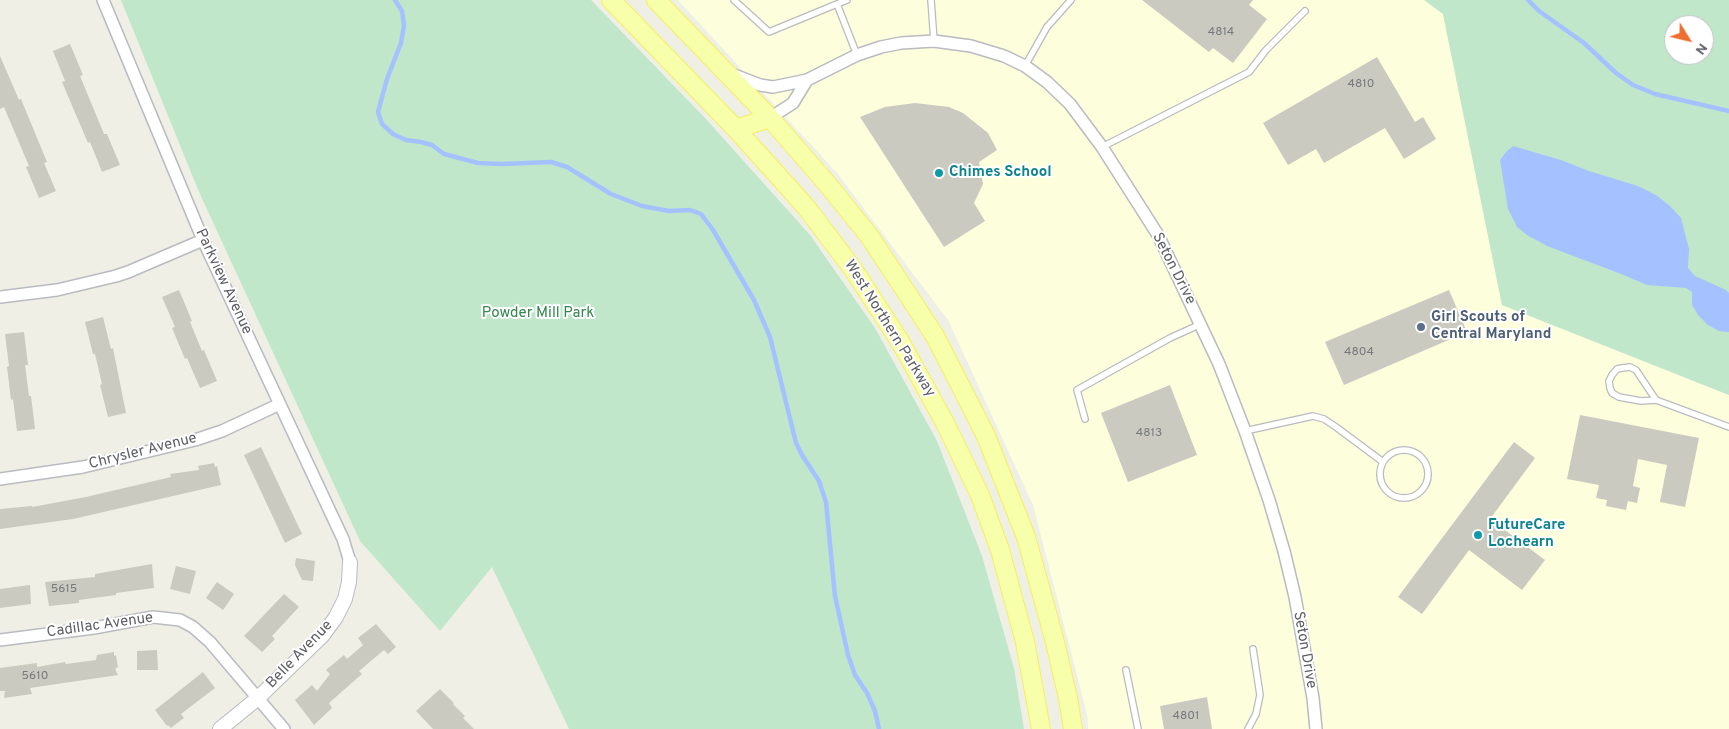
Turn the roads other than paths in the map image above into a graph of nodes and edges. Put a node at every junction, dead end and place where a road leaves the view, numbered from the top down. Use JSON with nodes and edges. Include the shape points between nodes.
{"nodes":[{"id":1,"x":103,"y":0,"type":"edge"},
{"id":2,"x":611,"y":0,"type":"edge"},
{"id":3,"x":656,"y":0,"type":"edge"},
{"id":4,"x":734,"y":0,"type":"edge"},
{"id":5,"x":846,"y":0,"type":"edge"},
{"id":6,"x":931,"y":0,"type":"edge"},
{"id":7,"x":1071,"y":0,"type":"edge"},
{"id":8,"x":837,"y":4,"type":"junction"},
{"id":9,"x":1305,"y":10,"type":"dead end"},
{"id":10,"x":934,"y":41,"type":"junction"},
{"id":11,"x":857,"y":55,"type":"junction"},
{"id":12,"x":1025,"y":66,"type":"junction"},
{"id":13,"x":723,"y":70,"type":"junction"},
{"id":14,"x":807,"y":80,"type":"junction"},
{"id":15,"x":770,"y":118,"type":"junction"},
{"id":16,"x":736,"y":129,"type":"junction"},
{"id":17,"x":1102,"y":147,"type":"junction"},
{"id":18,"x":203,"y":240,"type":"junction"},
{"id":19,"x":0,"y":297,"type":"edge"},
{"id":20,"x":1200,"y":324,"type":"junction"},
{"id":21,"x":1656,"y":400,"type":"junction"},
{"id":22,"x":280,"y":404,"type":"junction"},
{"id":23,"x":1085,"y":419,"type":"dead end"},
{"id":24,"x":1729,"y":427,"type":"edge"},
{"id":25,"x":1245,"y":431,"type":"junction"},
{"id":26,"x":1383,"y":462,"type":"junction"},
{"id":27,"x":0,"y":479,"type":"edge"},
{"id":28,"x":350,"y":562,"type":"joint"},
{"id":29,"x":0,"y":640,"type":"edge"},
{"id":30,"x":1253,"y":649,"type":"dead end"},
{"id":31,"x":1126,"y":670,"type":"dead end"},
{"id":32,"x":258,"y":698,"type":"junction"},
{"id":33,"x":220,"y":729,"type":"edge"},
{"id":34,"x":284,"y":729,"type":"edge"},
{"id":35,"x":1041,"y":729,"type":"edge"},
{"id":36,"x":1073,"y":729,"type":"edge"},
{"id":37,"x":1138,"y":729,"type":"edge"},
{"id":38,"x":1248,"y":729,"type":"edge"},
{"id":39,"x":1316,"y":729,"type":"edge"}],
"edges":[{"from":1,"to":18,"type":"street","name":"Parkview Avenue"},
{"from":2,"to":16,"type":"main road","name":"West Northern Parkway"},
{"from":3,"to":13,"type":"main road"},
{"from":4,"to":8,"type":"lane","via":[[769,32]]},
{"from":5,"to":8,"type":"lane"},
{"from":6,"to":10,"type":"lane"},
{"from":7,"to":12,"type":"lane","via":[[1047,27]]},
{"from":8,"to":11,"type":"lane"},
{"from":9,"to":17,"type":"lane","via":[[1249,72]]},
{"from":10,"to":11,"type":"street","name":"Seton Drive","via":[[901,43]]},
{"from":10,"to":12,"type":"street","name":"Seton Drive","via":[[990,51]]},
{"from":11,"to":14,"type":"street","name":"Seton Drive"},
{"from":12,"to":17,"type":"street","name":"Seton Drive","via":[[1070,104]]},
{"from":13,"to":14,"type":"street","name":"Seton Drive","via":[[773,87]]},
{"from":13,"to":15,"type":"main road"},
{"from":14,"to":15,"type":"street","via":[[793,103]]},
{"from":15,"to":16,"type":"main road"},
{"from":15,"to":36,"type":"main road","via":[[870,238],[935,336],[962,387],[990,444],[1026,537],[1054,638]]},
{"from":16,"to":35,"type":"main road","name":"West Northern Parkway","via":[[806,207],[848,262],[901,343],[940,415],[980,495],[1000,550],[1025,642]]},
{"from":17,"to":20,"type":"street","name":"Seton Drive","via":[[1158,235]]},
{"from":18,"to":19,"type":"street","via":[[116,276],[57,290]]},
{"from":18,"to":22,"type":"street","name":"Parkview Avenue"},
{"from":20,"to":23,"type":"lane","via":[[1077,390]]},
{"from":20,"to":25,"type":"street","name":"Seton Drive"},
{"from":21,"to":21,"type":"lane","via":[[1641,402],[1612,393],[1609,381],[1612,374],[1622,368],[1636,370]]},
{"from":21,"to":24,"type":"lane"},
{"from":22,"to":27,"type":"street","name":"Chrysler Avenue","via":[[195,440],[83,467]]},
{"from":22,"to":28,"type":"street","name":"Parkview Avenue","via":[[344,539]]},
{"from":25,"to":26,"type":"lane","via":[[1312,416],[1324,419]]},
{"from":25,"to":39,"type":"street","name":"Seton Drive","via":[[1269,500],[1295,597]]},
{"from":26,"to":26,"type":"lane","via":[[1381,481],[1392,495],[1411,497],[1425,487],[1428,466],[1414,452],[1396,452]]},
{"from":28,"to":32,"type":"street","name":"Belle Avenue","via":[[347,591],[336,617],[323,635]]},
{"from":29,"to":32,"type":"street","name":"Cadillac Avenue","via":[[153,617],[180,620],[194,627],[210,642]]},
{"from":30,"to":38,"type":"lane","via":[[1260,695],[1256,714]]},
{"from":31,"to":37,"type":"lane"},
{"from":32,"to":33,"type":"street","name":"Belle Avenue"},
{"from":32,"to":34,"type":"street","name":"Cadillac Avenue"}]}
